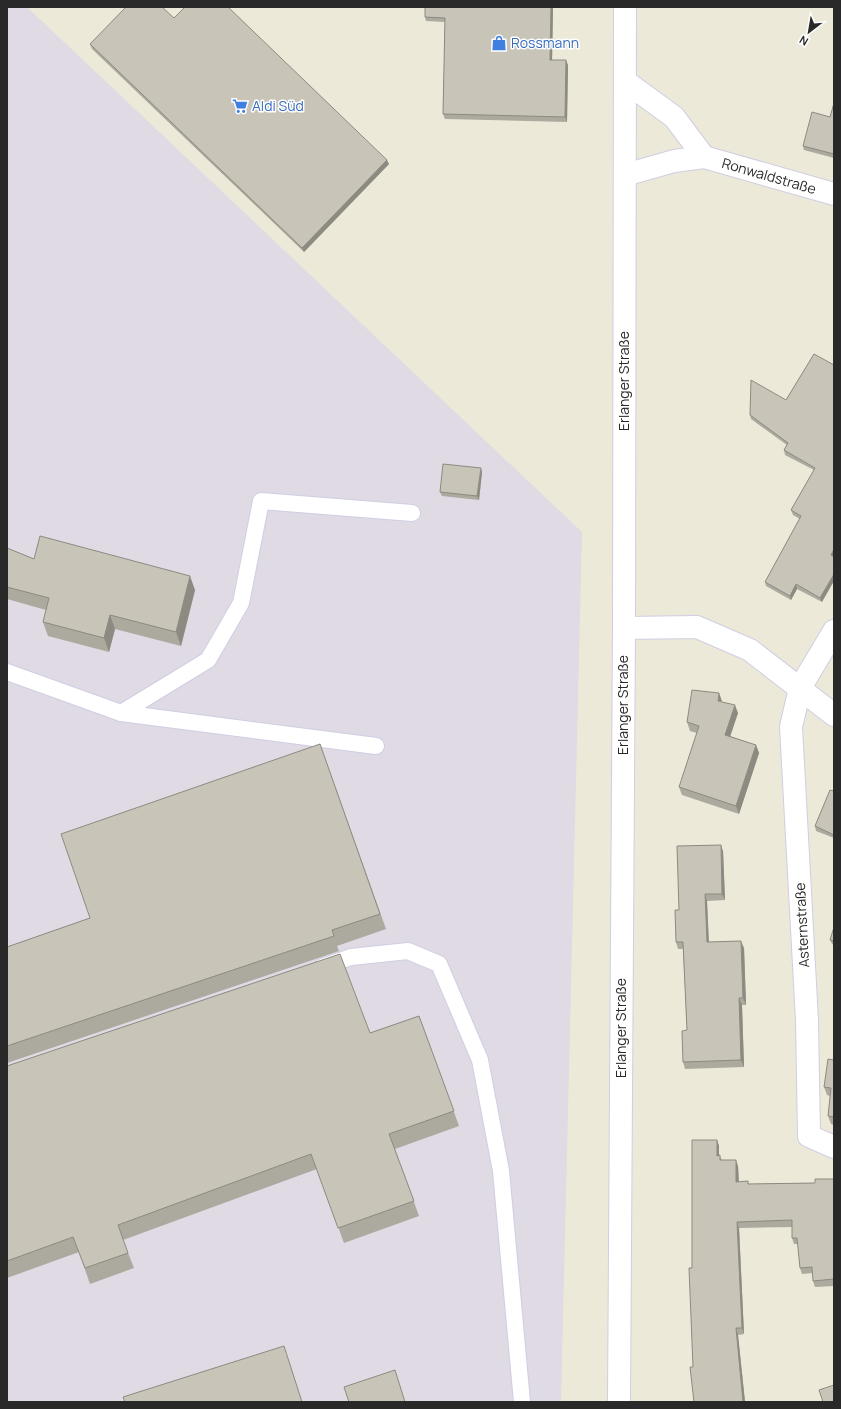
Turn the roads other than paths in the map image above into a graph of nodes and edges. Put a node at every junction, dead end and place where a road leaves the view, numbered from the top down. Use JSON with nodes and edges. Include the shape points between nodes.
{"nodes":[{"id":1,"x":625,"y":7,"type":"edge"},
{"id":2,"x":626,"y":82,"type":"junction"},
{"id":3,"x":704,"y":156,"type":"junction"},
{"id":4,"x":625,"y":175,"type":"junction"},
{"id":5,"x":834,"y":194,"type":"edge"},
{"id":6,"x":412,"y":513,"type":"dead end"},
{"id":7,"x":624,"y":628,"type":"junction"},
{"id":8,"x":834,"y":631,"type":"edge"},
{"id":9,"x":7,"y":672,"type":"edge"},
{"id":10,"x":800,"y":688,"type":"junction"},
{"id":11,"x":121,"y":713,"type":"junction"},
{"id":12,"x":834,"y":715,"type":"edge"},
{"id":13,"x":376,"y":746,"type":"dead end"},
{"id":14,"x":306,"y":972,"type":"edge"},
{"id":15,"x":834,"y":1147,"type":"edge"},
{"id":16,"x":522,"y":1402,"type":"edge"},
{"id":17,"x":618,"y":1402,"type":"edge"}],
"edges":[{"from":1,"to":2,"type":"main road","name":"Erlanger Straße"},
{"from":2,"to":3,"type":"main road","name":"Ronwaldstraße","via":[[674,116]]},
{"from":2,"to":4,"type":"main road","name":"Erlanger Straße"},
{"from":3,"to":4,"type":"main road","name":"Ronwaldstraße","via":[[674,161]]},
{"from":3,"to":5,"type":"main road","name":"Ronwaldstraße"},
{"from":4,"to":7,"type":"main road","name":"Erlanger Straße"},
{"from":6,"to":11,"type":"lane","via":[[261,501],[241,603],[208,660]]},
{"from":7,"to":10,"type":"main road","via":[[697,627],[750,650]]},
{"from":7,"to":17,"type":"main road","name":"Erlanger Straße"},
{"from":8,"to":10,"type":"main road"},
{"from":9,"to":11,"type":"lane"},
{"from":10,"to":12,"type":"main road"},
{"from":10,"to":15,"type":"main road","name":"Asternstraße","via":[[791,727],[807,1020],[809,1136]]},
{"from":11,"to":13,"type":"lane"},
{"from":14,"to":16,"type":"lane","via":[[350,957],[408,950],[439,964],[480,1060],[483,1075],[501,1171]]}]}
